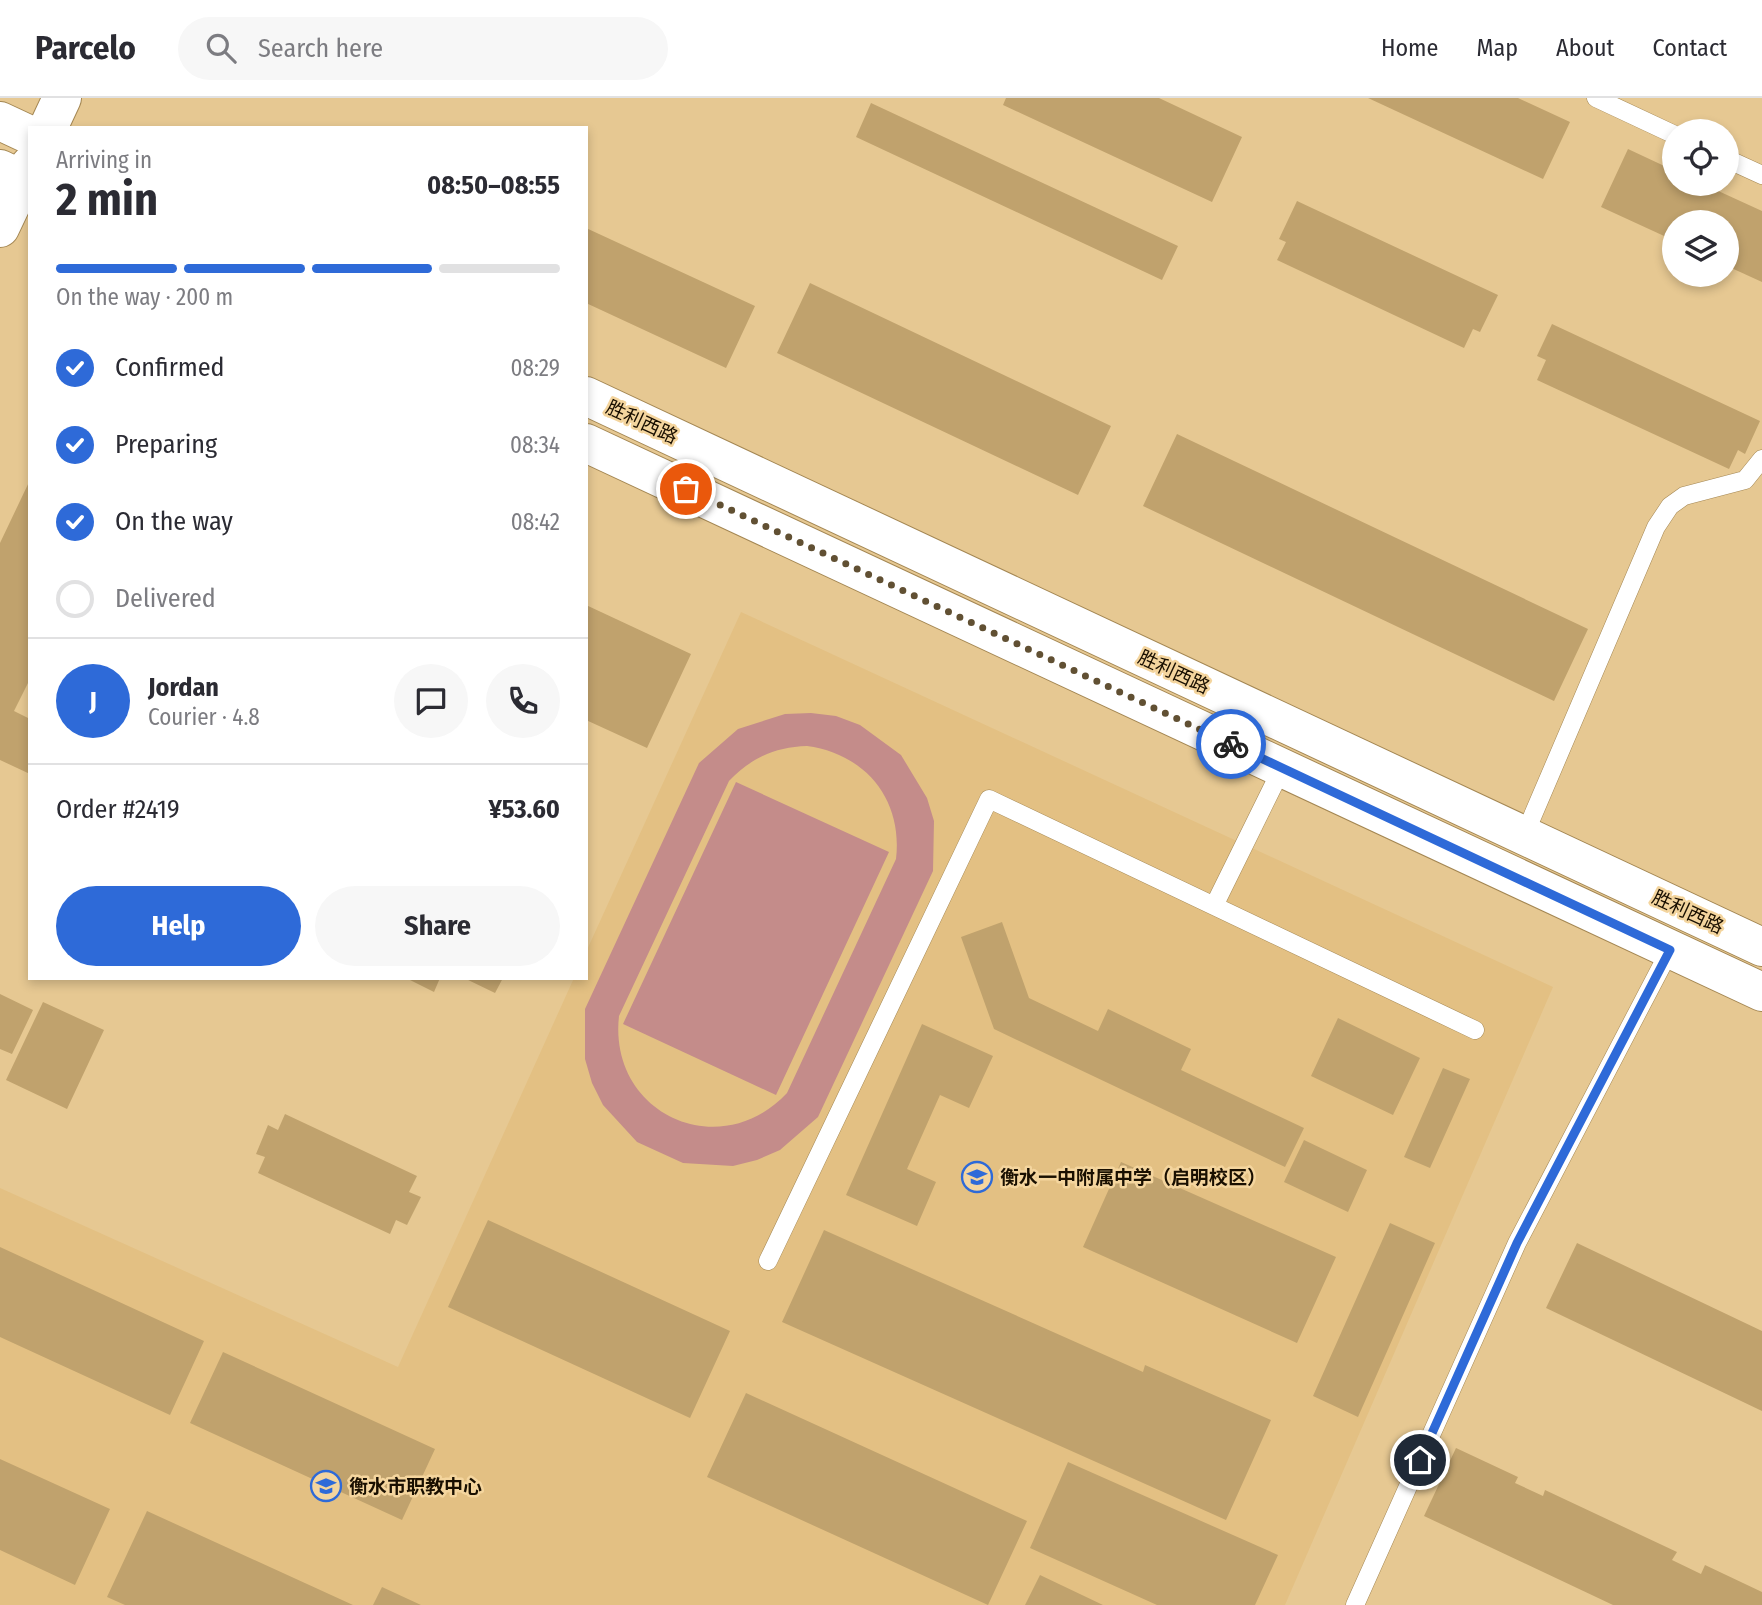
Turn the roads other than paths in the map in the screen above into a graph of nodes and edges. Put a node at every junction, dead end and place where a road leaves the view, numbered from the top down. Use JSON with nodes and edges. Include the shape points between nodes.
{"nodes":[{"id":1,"x":62,"y":98,"type":"edge"},
{"id":2,"x":1595,"y":98,"type":"edge"},
{"id":3,"x":0,"y":121,"type":"edge"},
{"id":4,"x":49,"y":126,"type":"edge"},
{"id":5,"x":1662,"y":129,"type":"edge"},
{"id":6,"x":28,"y":134,"type":"edge"},
{"id":7,"x":1739,"y":164,"type":"edge"},
{"id":8,"x":21,"y":174,"type":"edge"},
{"id":9,"x":1762,"y":175,"type":"edge"},
{"id":10,"x":0,"y":228,"type":"edge"},
{"id":11,"x":588,"y":397,"type":"edge"},
{"id":12,"x":588,"y":444,"type":"edge"},
{"id":13,"x":1762,"y":459,"type":"edge"},
{"id":14,"x":1282,"y":768,"type":"junction"},
{"id":15,"x":1524,"y":836,"type":"junction"},
{"id":16,"x":1214,"y":906,"type":"junction"},
{"id":17,"x":1762,"y":947,"type":"edge"},
{"id":18,"x":1670,"y":950,"type":"junction"},
{"id":19,"x":1762,"y":992,"type":"edge"},
{"id":20,"x":1475,"y":1031,"type":"dead end"},
{"id":21,"x":768,"y":1261,"type":"dead end"},
{"id":22,"x":1355,"y":1605,"type":"edge"}],
"edges":[{"from":1,"to":4,"type":"main road"},
{"from":2,"to":5,"type":"lane"},
{"from":3,"to":6,"type":"main road"},
{"from":7,"to":9,"type":"lane"},
{"from":8,"to":10,"type":"main road"},
{"from":11,"to":15,"type":"main road","name":"胜利西路"},
{"from":12,"to":14,"type":"main road"},
{"from":13,"to":15,"type":"lane","via":[[1745,480],[1684,496],[1670,506],[1656,527]]},
{"from":14,"to":16,"type":"lane"},
{"from":14,"to":18,"type":"main road"},
{"from":15,"to":17,"type":"main road","name":"胜利西路"},
{"from":16,"to":20,"type":"lane"},
{"from":16,"to":21,"type":"lane","via":[[989,799]]},
{"from":18,"to":19,"type":"main road"},
{"from":18,"to":22,"type":"lane","via":[[1517,1243]]}]}
